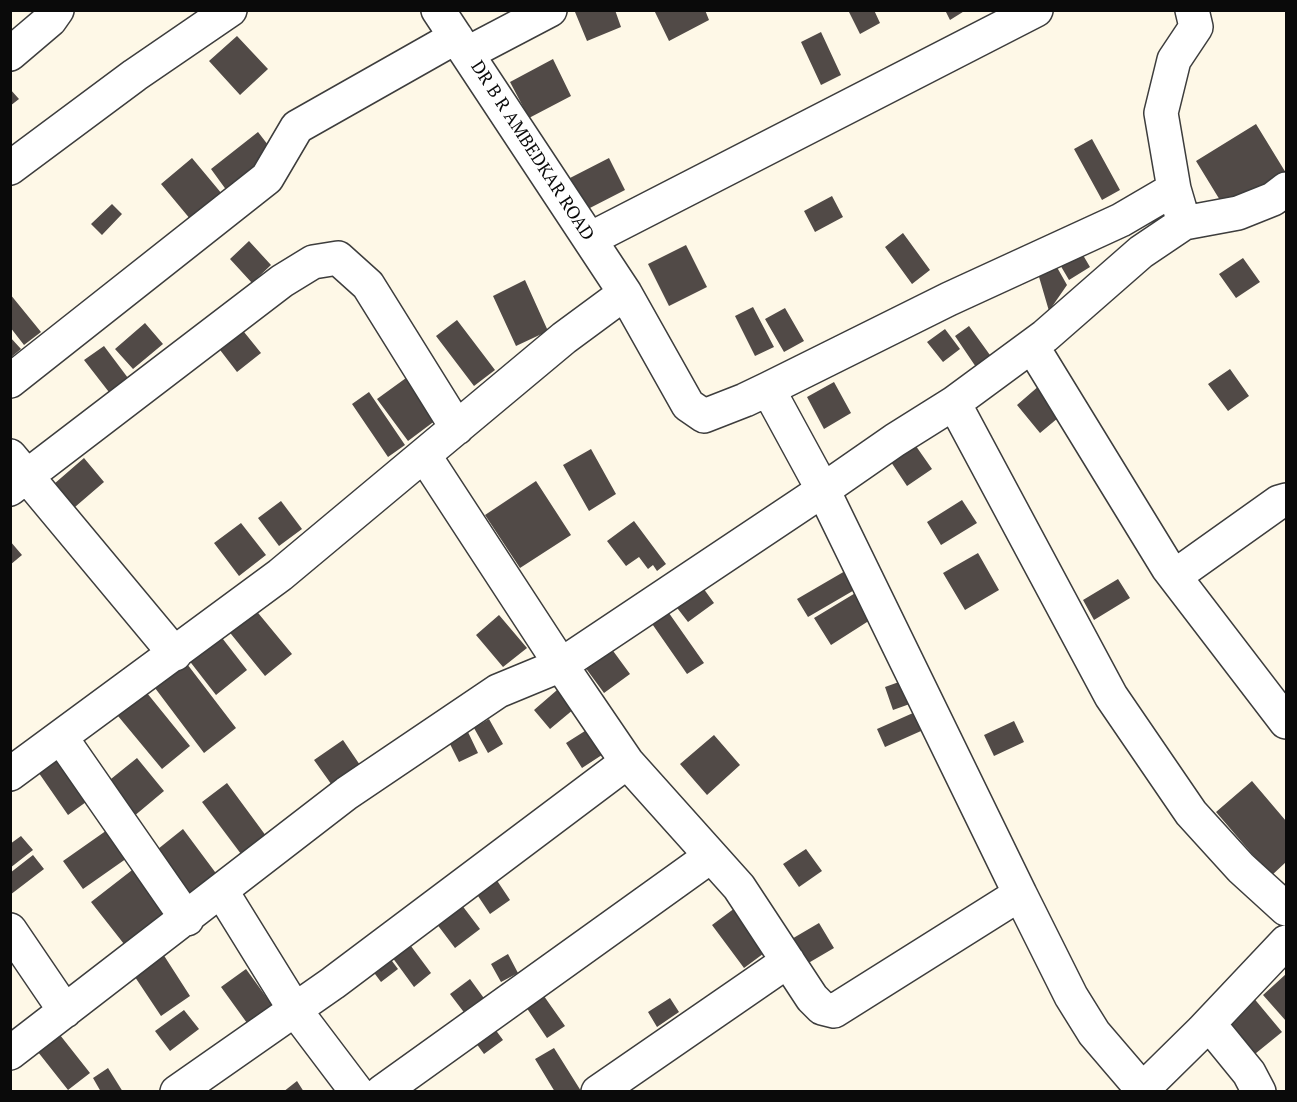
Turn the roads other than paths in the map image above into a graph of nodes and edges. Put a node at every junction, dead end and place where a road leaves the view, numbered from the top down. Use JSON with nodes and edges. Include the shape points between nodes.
{"nodes":[{"id":1,"x":57,"y":10,"type":"edge"},
{"id":2,"x":230,"y":10,"type":"edge"},
{"id":3,"x":438,"y":10,"type":"edge"},
{"id":4,"x":550,"y":10,"type":"edge"},
{"id":5,"x":1036,"y":10,"type":"edge"},
{"id":6,"x":1192,"y":10,"type":"edge"},
{"id":7,"x":462,"y":45,"type":"junction"},
{"id":8,"x":10,"y":54,"type":"edge"},
{"id":9,"x":10,"y":168,"type":"edge"},
{"id":10,"x":1174,"y":189,"type":"junction"},
{"id":11,"x":1287,"y":189,"type":"edge"},
{"id":12,"x":1184,"y":223,"type":"junction"},
{"id":13,"x":590,"y":239,"type":"junction"},
{"id":14,"x":625,"y":293,"type":"junction"},
{"id":15,"x":1032,"y":346,"type":"junction"},
{"id":16,"x":10,"y":381,"type":"edge"},
{"id":17,"x":768,"y":389,"type":"junction"},
{"id":18,"x":954,"y":403,"type":"junction"},
{"id":19,"x":457,"y":428,"type":"junction"},
{"id":20,"x":424,"y":455,"type":"junction"},
{"id":21,"x":16,"y":473,"type":"edge"},
{"id":22,"x":823,"y":490,"type":"junction"},
{"id":23,"x":1287,"y":500,"type":"edge"},
{"id":24,"x":1175,"y":576,"type":"junction"},
{"id":25,"x":175,"y":654,"type":"junction"},
{"id":26,"x":561,"y":665,"type":"junction"},
{"id":27,"x":1287,"y":722,"type":"edge"},
{"id":28,"x":62,"y":739,"type":"junction"},
{"id":29,"x":627,"y":762,"type":"junction"},
{"id":30,"x":10,"y":774,"type":"edge"},
{"id":31,"x":711,"y":856,"type":"junction"},
{"id":32,"x":222,"y":892,"type":"junction"},
{"id":33,"x":1020,"y":894,"type":"junction"},
{"id":34,"x":1287,"y":909,"type":"edge"},
{"id":35,"x":187,"y":919,"type":"junction"},
{"id":36,"x":10,"y":930,"type":"edge"},
{"id":37,"x":1287,"y":942,"type":"edge"},
{"id":38,"x":788,"y":961,"type":"junction"},
{"id":39,"x":295,"y":1010,"type":"junction"},
{"id":40,"x":65,"y":1011,"type":"junction"},
{"id":41,"x":1209,"y":1024,"type":"junction"},
{"id":42,"x":10,"y":1053,"type":"edge"},
{"id":43,"x":1141,"y":1090,"type":"edge"},
{"id":44,"x":177,"y":1092,"type":"edge"},
{"id":45,"x":357,"y":1092,"type":"edge"},
{"id":46,"x":382,"y":1092,"type":"edge"},
{"id":47,"x":598,"y":1092,"type":"edge"},
{"id":48,"x":1259,"y":1092,"type":"edge"}],
"edges":[{"from":1,"to":8,"type":"street"},
{"from":2,"to":9,"type":"street"},
{"from":3,"to":7,"type":"street","name":"DR B R AMBEDKAR ROAD"},
{"from":4,"to":7,"type":"street"},
{"from":5,"to":13,"type":"street"},
{"from":6,"to":10,"type":"street","via":[[1196,27],[1174,60],[1161,113]]},
{"from":7,"to":13,"type":"street","name":"DR B R AMBEDKAR ROAD"},
{"from":7,"to":16,"type":"street","via":[[297,127],[267,178]]},
{"from":10,"to":12,"type":"street"},
{"from":10,"to":17,"type":"street","via":[[1121,220]]},
{"from":11,"to":12,"type":"street","via":[[1238,213]]},
{"from":12,"to":15,"type":"street","via":[[1141,252]]},
{"from":13,"to":14,"type":"street","name":"DR B R AMBEDKAR ROAD"},
{"from":14,"to":17,"type":"street","name":"DR B R AMBEDKAR ROAD","via":[[695,411],[704,416]]},
{"from":14,"to":19,"type":"street","via":[[564,338]]},
{"from":15,"to":18,"type":"street"},
{"from":15,"to":24,"type":"street"},
{"from":17,"to":22,"type":"street"},
{"from":18,"to":22,"type":"street"},
{"from":18,"to":34,"type":"street","via":[[1110,696],[1191,813],[1241,868]]},
{"from":19,"to":20,"type":"street"},
{"from":19,"to":21,"type":"street","via":[[368,285],[338,258],[313,261],[282,281]]},
{"from":20,"to":25,"type":"street","via":[[280,575]]},
{"from":20,"to":26,"type":"street"},
{"from":21,"to":25,"type":"street"},
{"from":22,"to":26,"type":"street"},
{"from":22,"to":33,"type":"street"},
{"from":23,"to":24,"type":"street"},
{"from":24,"to":27,"type":"street"},
{"from":25,"to":28,"type":"street"},
{"from":26,"to":29,"type":"street"},
{"from":26,"to":32,"type":"street","via":[[498,691],[347,793]]},
{"from":28,"to":30,"type":"street"},
{"from":28,"to":35,"type":"street"},
{"from":29,"to":31,"type":"street"},
{"from":29,"to":39,"type":"street"},
{"from":31,"to":38,"type":"street","via":[[739,887]]},
{"from":31,"to":46,"type":"street"},
{"from":32,"to":35,"type":"street"},
{"from":32,"to":39,"type":"street"},
{"from":33,"to":38,"type":"street","via":[[834,1011],[822,1008],[812,998]]},
{"from":33,"to":43,"type":"street","via":[[1071,996],[1094,1033]]},
{"from":35,"to":40,"type":"street"},
{"from":36,"to":40,"type":"street"},
{"from":37,"to":41,"type":"street"},
{"from":38,"to":47,"type":"street"},
{"from":39,"to":44,"type":"street"},
{"from":39,"to":45,"type":"street"},
{"from":40,"to":42,"type":"street"},
{"from":41,"to":43,"type":"street"},
{"from":41,"to":48,"type":"street","via":[[1249,1073]]}]}
